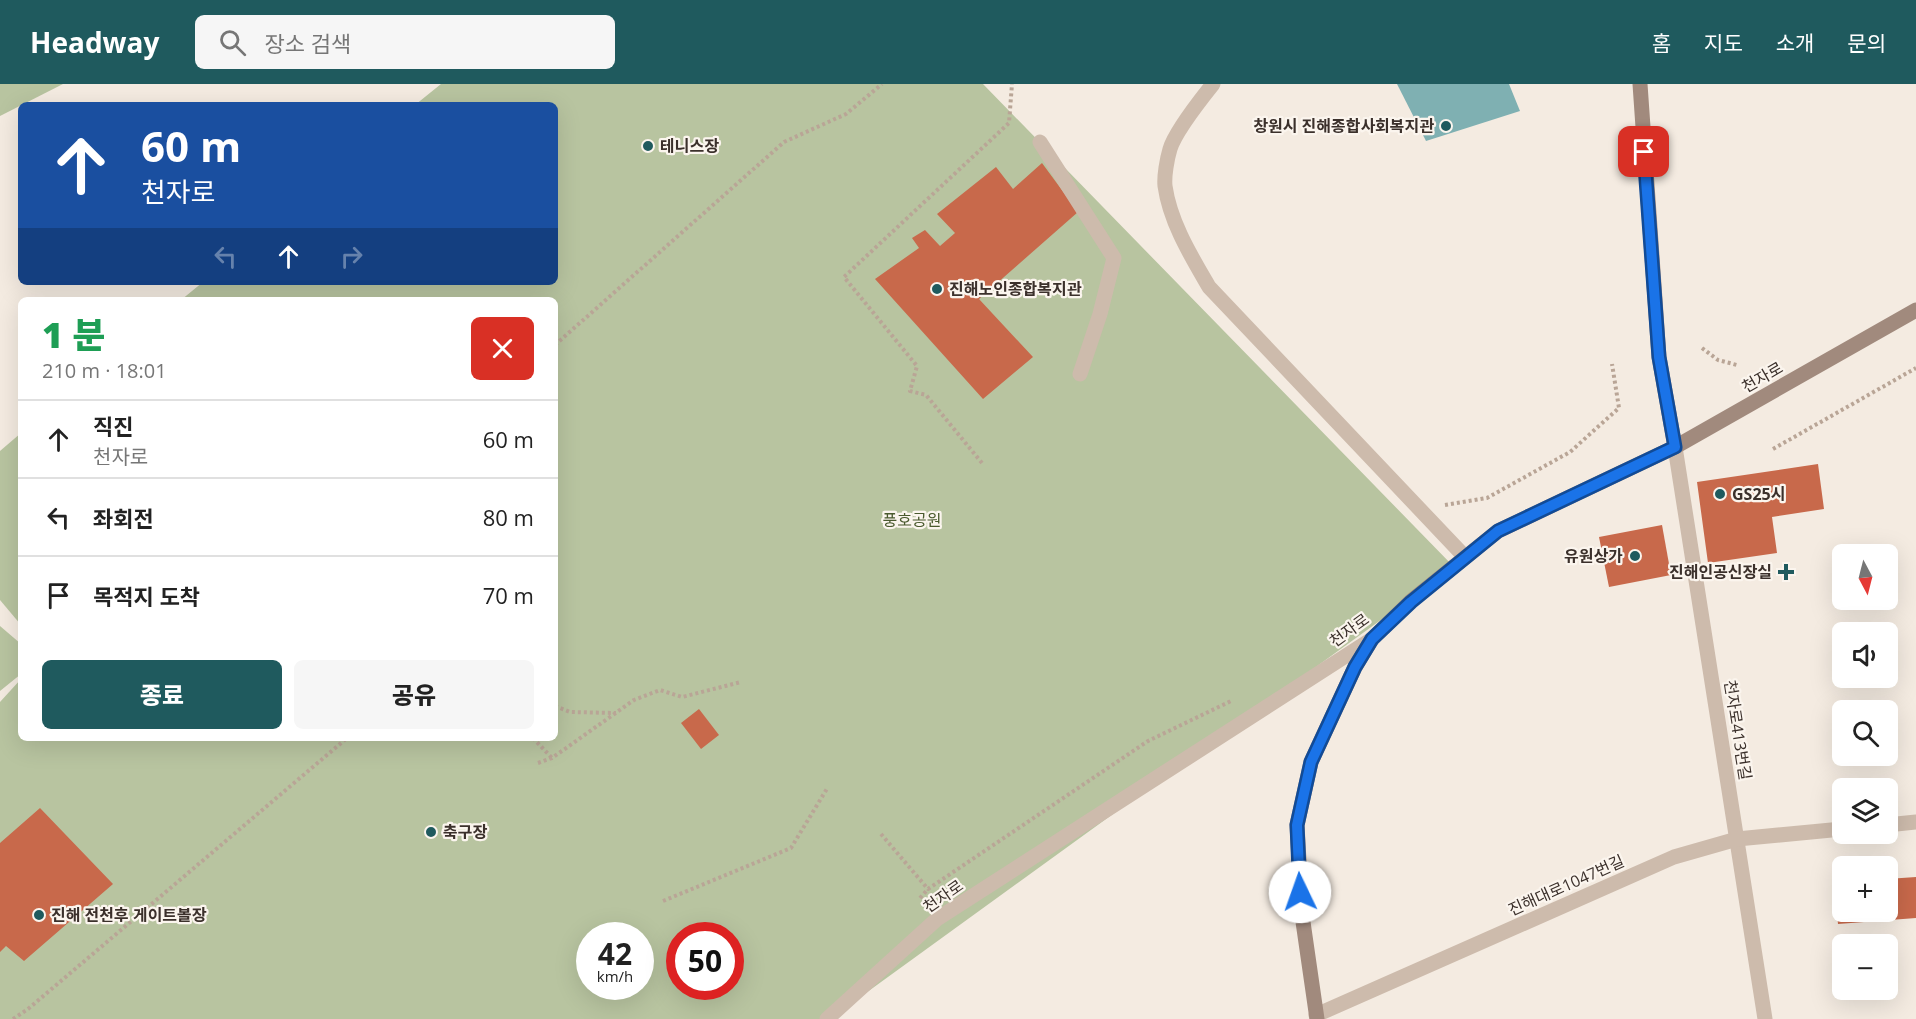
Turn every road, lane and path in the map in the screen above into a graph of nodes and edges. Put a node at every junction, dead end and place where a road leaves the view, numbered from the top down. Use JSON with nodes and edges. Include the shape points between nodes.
{"nodes":[{"id":1,"x":882,"y":84,"type":"edge"},
{"id":2,"x":1012,"y":84,"type":"edge"},
{"id":3,"x":1213,"y":84,"type":"edge"},
{"id":4,"x":1640,"y":84,"type":"edge"},
{"id":5,"x":1040,"y":142,"type":"dead end"},
{"id":6,"x":1916,"y":310,"type":"edge"},
{"id":7,"x":558,"y":342,"type":"edge"},
{"id":8,"x":1702,"y":348,"type":"dead end"},
{"id":9,"x":1612,"y":364,"type":"dead end"},
{"id":10,"x":1737,"y":365,"type":"dead end"},
{"id":11,"x":1916,"y":368,"type":"edge"},
{"id":12,"x":1080,"y":374,"type":"dead end"},
{"id":13,"x":1675,"y":447,"type":"junction"},
{"id":14,"x":1773,"y":449,"type":"dead end"},
{"id":15,"x":982,"y":463,"type":"dead end"},
{"id":16,"x":1418,"y":509,"type":"junction"},
{"id":17,"x":1465,"y":557,"type":"junction"},
{"id":18,"x":1372,"y":639,"type":"junction"},
{"id":19,"x":741,"y":682,"type":"dead end"},
{"id":20,"x":1240,"y":697,"type":"dead end"},
{"id":21,"x":558,"y":707,"type":"edge"},
{"id":22,"x":616,"y":713,"type":"junction"},
{"id":23,"x":343,"y":741,"type":"edge"},
{"id":24,"x":535,"y":741,"type":"edge"},
{"id":25,"x":552,"y":758,"type":"junction"},
{"id":26,"x":537,"y":763,"type":"dead end"},
{"id":27,"x":828,"y":787,"type":"dead end"},
{"id":28,"x":1916,"y":822,"type":"edge"},
{"id":29,"x":1898,"y":824,"type":"edge"},
{"id":30,"x":1832,"y":830,"type":"edge"},
{"id":31,"x":881,"y":834,"type":"dead end"},
{"id":32,"x":1737,"y":839,"type":"junction"},
{"id":33,"x":928,"y":889,"type":"junction"},
{"id":34,"x":920,"y":898,"type":"dead end"},
{"id":35,"x":663,"y":901,"type":"dead end"},
{"id":36,"x":1316,"y":1017,"type":"edge"},
{"id":37,"x":13,"y":1019,"type":"edge"},
{"id":38,"x":826,"y":1019,"type":"edge"},
{"id":39,"x":1765,"y":1019,"type":"edge"}],
"edges":[{"from":1,"to":7,"type":"path","via":[[846,114],[784,142]]},
{"from":2,"to":15,"type":"path","via":[[1009,123],[844,277],[917,366],[910,391],[926,395]]},
{"from":3,"to":16,"type":"street","via":[[1170,148],[1165,185],[1186,247],[1209,287]]},
{"from":4,"to":13,"type":"main road","via":[[1659,357]]},
{"from":5,"to":12,"type":"street","via":[[1114,258]]},
{"from":6,"to":13,"type":"main road","name":"천자로"},
{"from":8,"to":10,"type":"path","via":[[1718,360]]},
{"from":9,"to":16,"type":"path","via":[[1619,408],[1570,452],[1487,498]]},
{"from":11,"to":14,"type":"path"},
{"from":13,"to":17,"type":"main road","name":"천자로","via":[[1498,531]]},
{"from":13,"to":32,"type":"street","name":"천자로413번길"},
{"from":16,"to":17,"type":"street"},
{"from":17,"to":18,"type":"main road","name":"천자로"},
{"from":18,"to":36,"type":"main road","via":[[1311,762],[1297,825],[1302,915]]},
{"from":18,"to":38,"type":"street","name":"천자로","via":[[937,919]]},
{"from":19,"to":22,"type":"path","via":[[682,697],[660,690],[634,700]]},
{"from":20,"to":33,"type":"path","via":[[1148,741]]},
{"from":21,"to":22,"type":"path","via":[[570,712]]},
{"from":22,"to":25,"type":"path"},
{"from":23,"to":37,"type":"path"},
{"from":24,"to":25,"type":"path"},
{"from":25,"to":26,"type":"path"},
{"from":27,"to":35,"type":"path","via":[[791,848]]},
{"from":28,"to":29,"type":"street"},
{"from":30,"to":32,"type":"street","name":"진해대로1047번길"},
{"from":31,"to":33,"type":"path"},
{"from":32,"to":36,"type":"street","name":"진해대로1047번길","via":[[1674,857]]},
{"from":32,"to":39,"type":"street","name":"천자로413번길"},
{"from":33,"to":34,"type":"path"}]}
